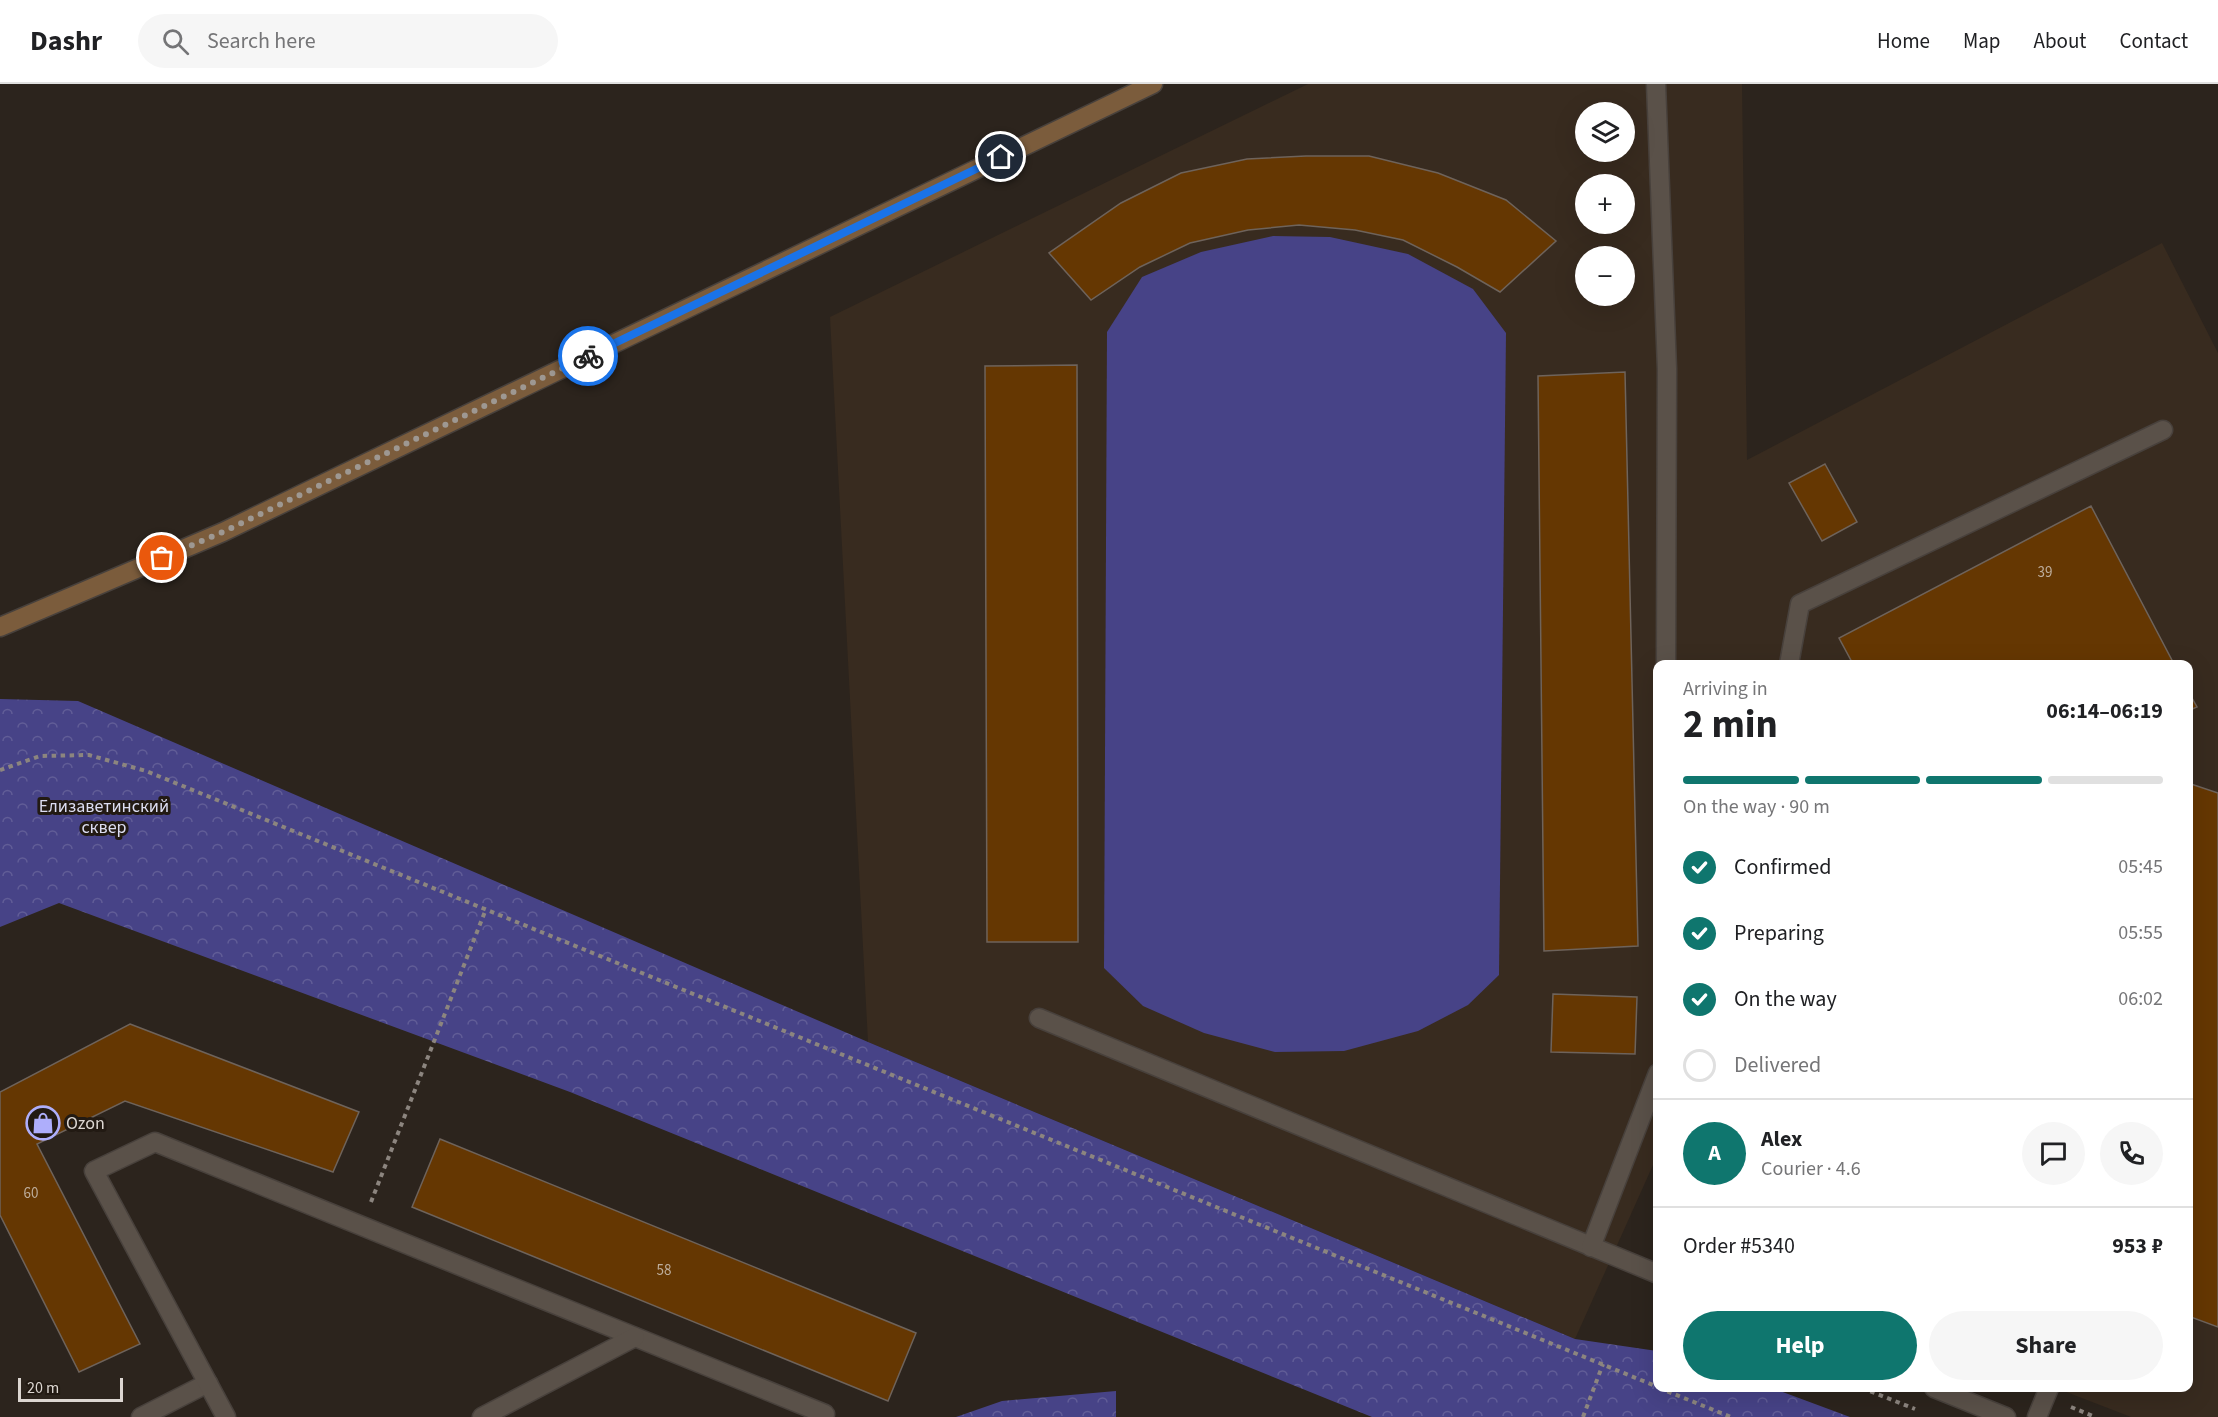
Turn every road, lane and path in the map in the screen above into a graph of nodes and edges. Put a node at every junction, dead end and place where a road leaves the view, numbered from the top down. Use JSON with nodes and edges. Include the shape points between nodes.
{"nodes":[{"id":1,"x":1153,"y":84,"type":"edge"},
{"id":2,"x":1656,"y":84,"type":"edge"},
{"id":3,"x":2163,"y":430,"type":"dead end"},
{"id":4,"x":0,"y":627,"type":"edge"},
{"id":5,"x":1666,"y":660,"type":"edge"},
{"id":6,"x":1790,"y":660,"type":"edge"},
{"id":7,"x":0,"y":770,"type":"edge"},
{"id":8,"x":486,"y":909,"type":"junction"},
{"id":9,"x":1039,"y":1018,"type":"dead end"},
{"id":10,"x":1653,"y":1086,"type":"edge"},
{"id":11,"x":362,"y":1226,"type":"junction"},
{"id":12,"x":1591,"y":1247,"type":"junction"},
{"id":13,"x":1653,"y":1272,"type":"edge"},
{"id":14,"x":635,"y":1337,"type":"junction"},
{"id":15,"x":1603,"y":1364,"type":"junction"},
{"id":16,"x":208,"y":1383,"type":"junction"},
{"id":17,"x":1653,"y":1385,"type":"edge"},
{"id":18,"x":1670,"y":1392,"type":"edge"},
{"id":19,"x":1872,"y":1392,"type":"edge"},
{"id":20,"x":1944,"y":1392,"type":"edge"},
{"id":21,"x":2047,"y":1392,"type":"edge"},
{"id":22,"x":1925,"y":1413,"type":"dead end"},
{"id":23,"x":825,"y":1414,"type":"dead end"},
{"id":24,"x":141,"y":1417,"type":"edge"},
{"id":25,"x":226,"y":1417,"type":"edge"},
{"id":26,"x":482,"y":1417,"type":"edge"},
{"id":27,"x":1583,"y":1417,"type":"edge"},
{"id":28,"x":1731,"y":1417,"type":"edge"},
{"id":29,"x":2006,"y":1417,"type":"edge"},
{"id":30,"x":2037,"y":1417,"type":"edge"}],
"edges":[{"from":1,"to":4,"type":"main road","via":[[223,532]]},
{"from":2,"to":5,"type":"lane","via":[[1668,369]]},
{"from":3,"to":6,"type":"lane","via":[[1800,604]]},
{"from":7,"to":8,"type":"path","via":[[40,756],[89,755],[146,771]]},
{"from":8,"to":11,"type":"path"},
{"from":8,"to":15,"type":"path"},
{"from":9,"to":12,"type":"lane"},
{"from":10,"to":12,"type":"lane"},
{"from":11,"to":14,"type":"lane"},
{"from":11,"to":16,"type":"lane","via":[[154,1142],[94,1171]]},
{"from":12,"to":13,"type":"lane"},
{"from":14,"to":23,"type":"lane"},
{"from":14,"to":26,"type":"lane"},
{"from":15,"to":17,"type":"path"},
{"from":15,"to":27,"type":"path"},
{"from":16,"to":24,"type":"lane"},
{"from":16,"to":25,"type":"lane"},
{"from":18,"to":28,"type":"path"},
{"from":19,"to":22,"type":"path"},
{"from":20,"to":29,"type":"lane"},
{"from":21,"to":30,"type":"lane"}]}
